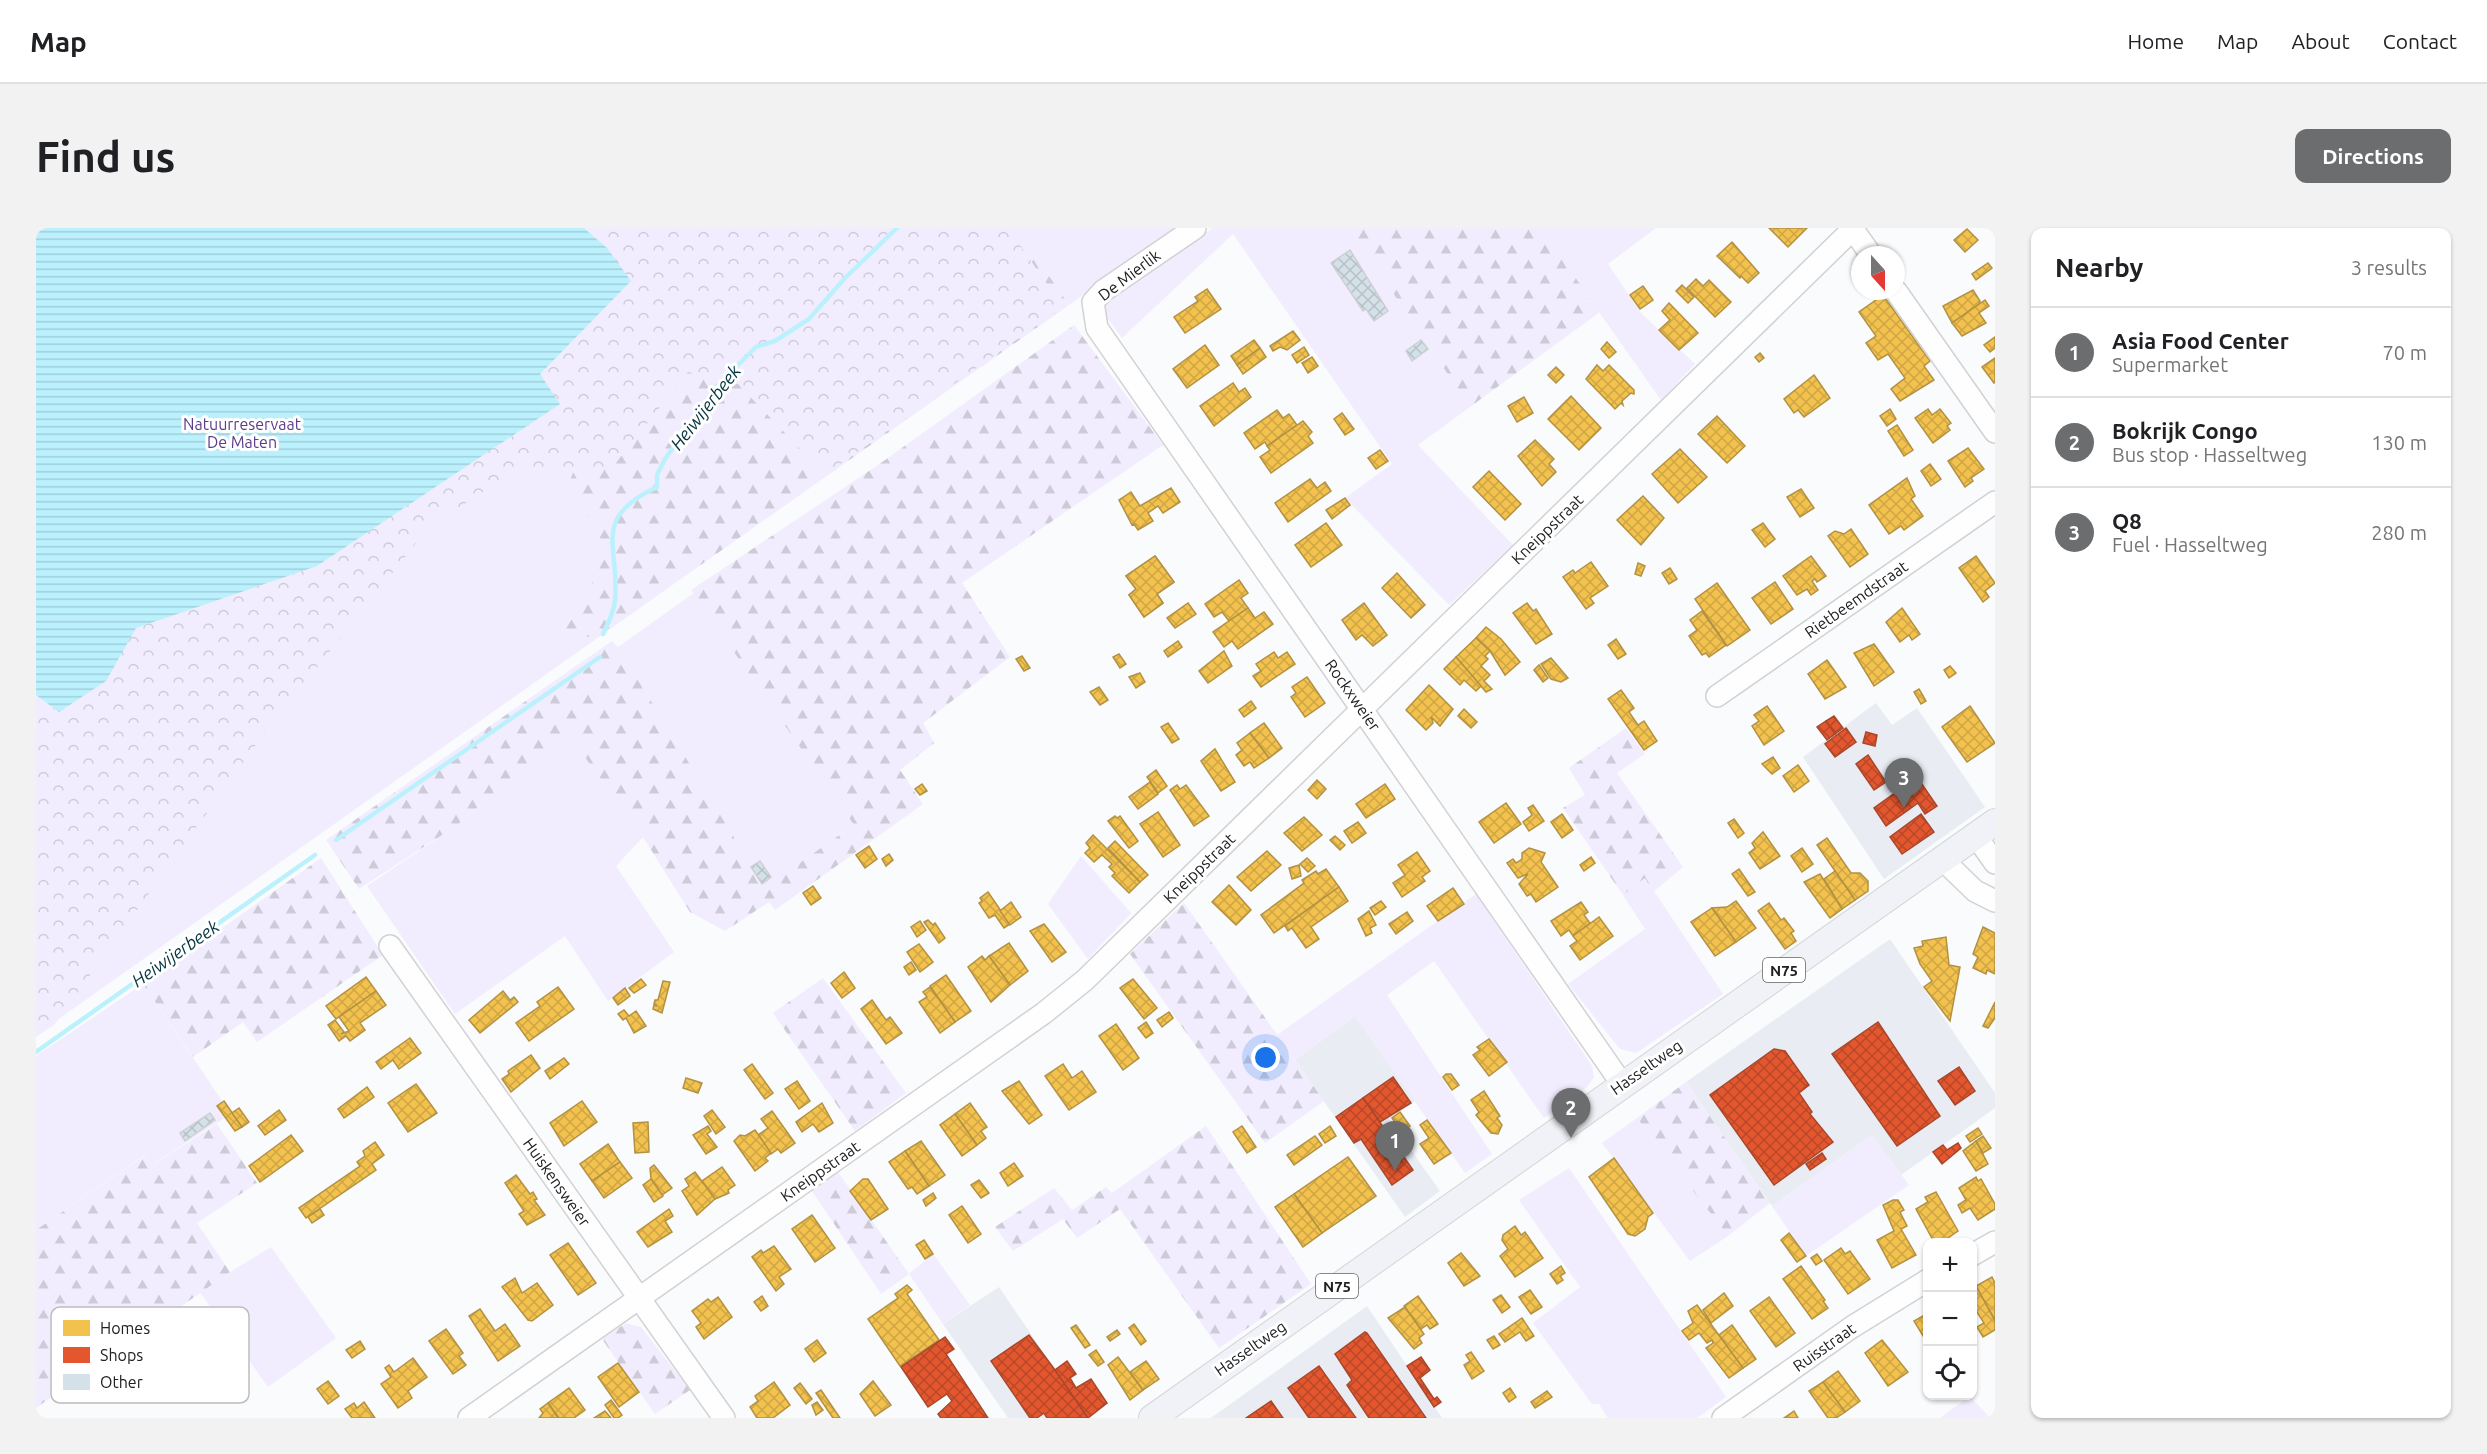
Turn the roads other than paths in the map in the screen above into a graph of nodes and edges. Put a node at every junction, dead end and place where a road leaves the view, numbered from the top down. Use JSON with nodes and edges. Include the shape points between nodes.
{"nodes":[{"id":1,"x":1195,"y":228,"type":"edge"},
{"id":2,"x":1853,"y":228,"type":"edge"},
{"id":3,"x":1865,"y":246,"type":"edge"},
{"id":4,"x":1902,"y":300,"type":"edge"},
{"id":5,"x":1093,"y":302,"type":"joint"},
{"id":6,"x":1995,"y":432,"type":"edge"},
{"id":7,"x":1995,"y":502,"type":"edge"},
{"id":8,"x":1717,"y":696,"type":"dead end"},
{"id":9,"x":1362,"y":708,"type":"junction"},
{"id":10,"x":1985,"y":829,"type":"edge"},
{"id":11,"x":1942,"y":859,"type":"junction"},
{"id":12,"x":1995,"y":864,"type":"edge"},
{"id":13,"x":1995,"y":901,"type":"edge"},
{"id":14,"x":390,"y":946,"type":"dead end"},
{"id":15,"x":1622,"y":1084,"type":"junction"},
{"id":16,"x":1995,"y":1242,"type":"edge"},
{"id":17,"x":1977,"y":1252,"type":"edge"},
{"id":18,"x":1923,"y":1283,"type":"edge"},
{"id":19,"x":639,"y":1298,"type":"junction"},
{"id":20,"x":469,"y":1418,"type":"edge"},
{"id":21,"x":724,"y":1418,"type":"edge"},
{"id":22,"x":1152,"y":1418,"type":"edge"},
{"id":23,"x":1723,"y":1418,"type":"edge"}],
"edges":[{"from":1,"to":5,"type":"street","name":"De Mierlik","via":[[1103,291]]},
{"from":2,"to":3,"type":"street"},
{"from":2,"to":9,"type":"street","name":"Kneippstraat"},
{"from":4,"to":6,"type":"street"},
{"from":5,"to":9,"type":"street","name":"Rockxweier","via":[[1097,328]]},
{"from":7,"to":8,"type":"street","name":"Rietbeemdstraat"},
{"from":9,"to":15,"type":"street","name":"Rockxweier"},
{"from":9,"to":19,"type":"street","name":"Kneippstraat","via":[[1085,980],[1044,1013]]},
{"from":10,"to":11,"type":"main road","name":"Hasseltweg","number":"N75"},
{"from":10,"to":12,"type":"street"},
{"from":11,"to":13,"type":"street","via":[[1975,891]]},
{"from":11,"to":15,"type":"main road","name":"Hasseltweg","number":"N75"},
{"from":14,"to":19,"type":"street","name":"Huiskensweier"},
{"from":15,"to":22,"type":"main road","name":"Hasseltweg","number":"N75"},
{"from":16,"to":17,"type":"street"},
{"from":18,"to":23,"type":"street","name":"Ruisstraat","via":[[1852,1327]]},
{"from":19,"to":20,"type":"street","name":"Kneippstraat"},
{"from":19,"to":21,"type":"street","name":"Huiskensweier"}]}
